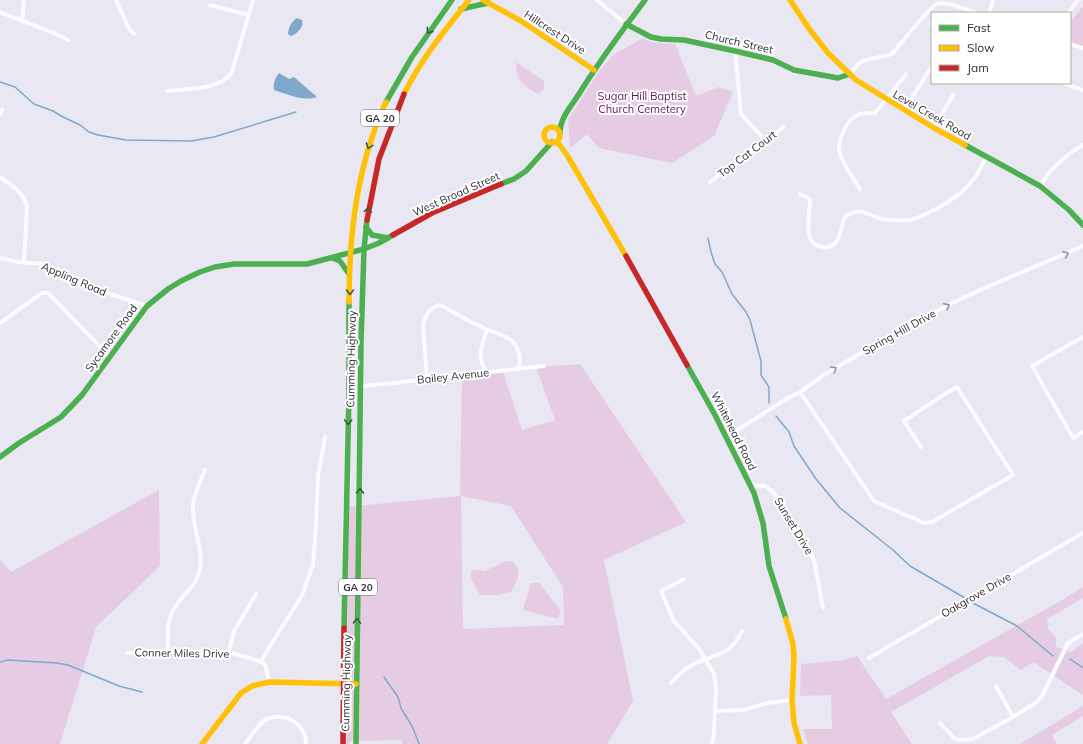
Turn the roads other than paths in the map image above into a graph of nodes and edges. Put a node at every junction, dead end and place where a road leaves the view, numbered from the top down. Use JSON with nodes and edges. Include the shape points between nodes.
{"nodes":[{"id":1,"x":24,"y":0,"type":"edge"},
{"id":2,"x":116,"y":0,"type":"edge"},
{"id":3,"x":254,"y":0,"type":"edge"},
{"id":4,"x":469,"y":0,"type":"edge"},
{"id":5,"x":597,"y":0,"type":"edge"},
{"id":6,"x":645,"y":0,"type":"edge"},
{"id":7,"x":790,"y":0,"type":"edge"},
{"id":8,"x":993,"y":0,"type":"edge"},
{"id":9,"x":1078,"y":0,"type":"edge"},
{"id":10,"x":486,"y":1,"type":"edge"},
{"id":11,"x":450,"y":2,"type":"edge"},
{"id":12,"x":210,"y":5,"type":"dead end"},
{"id":13,"x":461,"y":10,"type":"junction"},
{"id":14,"x":0,"y":12,"type":"edge"},
{"id":15,"x":973,"y":12,"type":"edge"},
{"id":16,"x":988,"y":12,"type":"edge"},
{"id":17,"x":1069,"y":12,"type":"edge"},
{"id":18,"x":248,"y":15,"type":"junction"},
{"id":19,"x":22,"y":21,"type":"junction"},
{"id":20,"x":626,"y":24,"type":"junction"},
{"id":21,"x":134,"y":34,"type":"dead end"},
{"id":22,"x":68,"y":40,"type":"dead end"},
{"id":23,"x":1071,"y":44,"type":"edge"},
{"id":24,"x":1083,"y":48,"type":"edge"},
{"id":25,"x":735,"y":51,"type":"junction"},
{"id":26,"x":931,"y":68,"type":"edge"},
{"id":27,"x":594,"y":70,"type":"junction"},
{"id":28,"x":906,"y":74,"type":"dead end"},
{"id":29,"x":848,"y":75,"type":"junction"},
{"id":30,"x":1066,"y":84,"type":"edge"},
{"id":31,"x":1083,"y":90,"type":"edge"},
{"id":32,"x":167,"y":91,"type":"dead end"},
{"id":33,"x":953,"y":95,"type":"dead end"},
{"id":34,"x":886,"y":99,"type":"junction"},
{"id":35,"x":904,"y":110,"type":"junction"},
{"id":36,"x":564,"y":117,"type":"junction"},
{"id":37,"x":784,"y":126,"type":"dead end"},
{"id":38,"x":551,"y":127,"type":"junction"},
{"id":39,"x":934,"y":128,"type":"junction"},
{"id":40,"x":560,"y":134,"type":"junction"},
{"id":41,"x":545,"y":136,"type":"junction"},
{"id":42,"x":766,"y":141,"type":"junction"},
{"id":43,"x":553,"y":142,"type":"junction"},
{"id":44,"x":1083,"y":145,"type":"edge"},
{"id":45,"x":541,"y":153,"type":"junction"},
{"id":46,"x":567,"y":155,"type":"junction"},
{"id":47,"x":986,"y":158,"type":"junction"},
{"id":48,"x":0,"y":177,"type":"edge"},
{"id":49,"x":710,"y":182,"type":"dead end"},
{"id":50,"x":1040,"y":186,"type":"junction"},
{"id":51,"x":860,"y":189,"type":"dead end"},
{"id":52,"x":800,"y":194,"type":"dead end"},
{"id":53,"x":1083,"y":225,"type":"edge"},
{"id":54,"x":366,"y":227,"type":"junction"},
{"id":55,"x":388,"y":238,"type":"junction"},
{"id":56,"x":1083,"y":246,"type":"edge"},
{"id":57,"x":364,"y":249,"type":"junction"},
{"id":58,"x":350,"y":253,"type":"junction"},
{"id":59,"x":0,"y":258,"type":"edge"},
{"id":60,"x":332,"y":258,"type":"junction"},
{"id":61,"x":24,"y":262,"type":"junction"},
{"id":62,"x":350,"y":277,"type":"junction"},
{"id":63,"x":147,"y":306,"type":"junction"},
{"id":64,"x":0,"y":323,"type":"edge"},
{"id":65,"x":487,"y":330,"type":"junction"},
{"id":66,"x":1083,"y":338,"type":"edge"},
{"id":67,"x":110,"y":357,"type":"junction"},
{"id":68,"x":544,"y":366,"type":"dead end"},
{"id":69,"x":518,"y":368,"type":"junction"},
{"id":70,"x":487,"y":373,"type":"junction"},
{"id":71,"x":427,"y":379,"type":"junction"},
{"id":72,"x":361,"y":386,"type":"junction"},
{"id":73,"x":801,"y":392,"type":"junction"},
{"id":74,"x":1083,"y":432,"type":"edge"},
{"id":75,"x":325,"y":437,"type":"dead end"},
{"id":76,"x":726,"y":437,"type":"junction"},
{"id":77,"x":921,"y":447,"type":"dead end"},
{"id":78,"x":0,"y":456,"type":"edge"},
{"id":79,"x":205,"y":470,"type":"dead end"},
{"id":80,"x":751,"y":485,"type":"junction"},
{"id":81,"x":1083,"y":533,"type":"edge"},
{"id":82,"x":684,"y":578,"type":"dead end"},
{"id":83,"x":256,"y":594,"type":"dead end"},
{"id":84,"x":824,"y":608,"type":"dead end"},
{"id":85,"x":742,"y":631,"type":"dead end"},
{"id":86,"x":1083,"y":634,"type":"edge"},
{"id":87,"x":168,"y":651,"type":"junction"},
{"id":88,"x":229,"y":652,"type":"junction"},
{"id":89,"x":127,"y":653,"type":"dead end"},
{"id":90,"x":869,"y":658,"type":"dead end"},
{"id":91,"x":706,"y":659,"type":"junction"},
{"id":92,"x":261,"y":661,"type":"junction"},
{"id":93,"x":269,"y":682,"type":"junction"},
{"id":94,"x":671,"y":683,"type":"dead end"},
{"id":95,"x":344,"y":684,"type":"junction"},
{"id":96,"x":356,"y":684,"type":"junction"},
{"id":97,"x":996,"y":686,"type":"dead end"},
{"id":98,"x":792,"y":700,"type":"junction"},
{"id":99,"x":715,"y":711,"type":"junction"},
{"id":100,"x":1013,"y":717,"type":"junction"},
{"id":101,"x":940,"y":723,"type":"dead end"},
{"id":102,"x":202,"y":744,"type":"edge"},
{"id":103,"x":245,"y":744,"type":"edge"},
{"id":104,"x":306,"y":744,"type":"edge"},
{"id":105,"x":343,"y":744,"type":"edge"},
{"id":106,"x":356,"y":744,"type":"edge"},
{"id":107,"x":711,"y":744,"type":"edge"},
{"id":108,"x":800,"y":744,"type":"edge"}],
"edges":[{"from":1,"to":19,"type":"street"},
{"from":2,"to":21,"type":"street"},
{"from":3,"to":18,"type":"street"},
{"from":4,"to":13,"type":"main road","name":"Cumming Highway","number":"GA 20"},
{"from":5,"to":20,"type":"street"},
{"from":6,"to":20,"type":"main road"},
{"from":7,"to":29,"type":"main road","name":"Level Creek Road","via":[[810,30]]},
{"from":8,"to":16,"type":"street"},
{"from":9,"to":17,"type":"street"},
{"from":10,"to":13,"type":"main road"},
{"from":10,"to":27,"type":"main road","name":"Hillcrest Drive"},
{"from":11,"to":58,"type":"main road","name":"Cumming Highway","number":"GA 20","one_way":true,"via":[[419,44],[388,96],[364,160],[353,217]]},
{"from":12,"to":18,"type":"street"},
{"from":54,"to":13,"type":"main road","name":"Cumming Highway","number":"GA 20","one_way":true,"via":[[379,159],[404,93],[426,55]]},
{"from":14,"to":19,"type":"street"},
{"from":15,"to":29,"type":"street","via":[[947,3],[938,4],[892,54],[865,60]]},
{"from":18,"to":32,"type":"street","via":[[228,78],[215,85]]},
{"from":19,"to":22,"type":"street"},
{"from":20,"to":25,"type":"main road","name":"Church Street","via":[[651,37],[684,40]]},
{"from":20,"to":27,"type":"main road"},
{"from":23,"to":24,"type":"street"},
{"from":25,"to":29,"type":"main road","name":"Church Street","via":[[773,60],[794,70],[838,78]]},
{"from":25,"to":42,"type":"street","via":[[741,114]]},
{"from":26,"to":35,"type":"street"},
{"from":27,"to":36,"type":"main road"},
{"from":28,"to":34,"type":"street"},
{"from":29,"to":34,"type":"main road","name":"Level Creek Road"},
{"from":30,"to":31,"type":"street"},
{"from":33,"to":39,"type":"street"},
{"from":34,"to":35,"type":"main road","name":"Level Creek Road"},
{"from":34,"to":51,"type":"street","via":[[874,113],[861,114],[854,118],[839,143],[840,154]]},
{"from":35,"to":39,"type":"main road","name":"Level Creek Road"},
{"from":36,"to":38,"type":"main road"},
{"from":36,"to":40,"type":"main road"},
{"from":37,"to":42,"type":"street","name":"Top Cat Court"},
{"from":38,"to":40,"type":"main road","via":[[556,128]]},
{"from":38,"to":41,"type":"main road","via":[[547,129]]},
{"from":39,"to":47,"type":"main road","name":"Level Creek Road"},
{"from":40,"to":43,"type":"main road"},
{"from":40,"to":46,"type":"main road","name":"Whitehead Road"},
{"from":41,"to":43,"type":"main road"},
{"from":41,"to":45,"type":"main road","name":"West Broad Street"},
{"from":42,"to":49,"type":"street","name":"Top Cat Court"},
{"from":43,"to":45,"type":"main road","name":"West Broad Street"},
{"from":43,"to":46,"type":"main road","name":"Whitehead Road","via":[[559,144]]},
{"from":44,"to":50,"type":"street","via":[[1070,153]]},
{"from":45,"to":55,"type":"main road","name":"West Broad Street","via":[[526,171],[514,179],[432,213]]},
{"from":46,"to":76,"type":"main road","name":"Whitehead Road","via":[[658,310]]},
{"from":47,"to":50,"type":"main road","name":"Level Creek Road"},
{"from":47,"to":52,"type":"street","via":[[963,192],[912,220],[887,220],[853,212],[844,218],[838,240],[833,246],[818,246],[812,241],[809,235],[810,200]]},
{"from":48,"to":61,"type":"street","via":[[16,188],[26,200]]},
{"from":50,"to":53,"type":"main road","name":"Level Creek Road"},
{"from":54,"to":55,"type":"main road","via":[[372,236]]},
{"from":54,"to":57,"type":"main road","name":"Cumming Highway","number":"GA 20"},
{"from":55,"to":57,"type":"main road","name":"West Broad Street"},
{"from":73,"to":56,"type":"street","name":"Spring Hill Drive","one_way":true,"via":[[878,343],[948,305]]},
{"from":57,"to":58,"type":"main road","name":"West Broad Street"},
{"from":57,"to":72,"type":"main road","name":"Cumming Highway","number":"GA 20"},
{"from":58,"to":60,"type":"main road","name":"Sycamore Road"},
{"from":58,"to":62,"type":"main road","name":"Cumming Highway","number":"GA 20"},
{"from":59,"to":61,"type":"street","name":"Appling Road"},
{"from":60,"to":62,"type":"main road","via":[[340,261]]},
{"from":60,"to":63,"type":"main road","name":"Sycamore Road","via":[[307,264],[234,264],[215,267],[181,280]]},
{"from":61,"to":63,"type":"street","name":"Appling Road","via":[[43,264],[107,293]]},
{"from":62,"to":95,"type":"main road","name":"Cumming Highway","number":"GA 20","one_way":true},
{"from":63,"to":67,"type":"main road","name":"Sycamore Road"},
{"from":64,"to":67,"type":"street","via":[[42,293],[48,292]]},
{"from":65,"to":69,"type":"street","via":[[512,341],[518,353]]},
{"from":65,"to":70,"type":"street","via":[[480,348],[481,364]]},
{"from":65,"to":71,"type":"street","via":[[440,306],[435,306],[424,317],[423,325]]},
{"from":66,"to":74,"type":"street","via":[[1032,366],[1074,438]]},
{"from":67,"to":78,"type":"main road","name":"Sycamore Road","via":[[82,395],[61,417]]},
{"from":68,"to":69,"type":"street","name":"Bailey Avenue"},
{"from":69,"to":70,"type":"street","name":"Bailey Avenue"},
{"from":70,"to":71,"type":"street","name":"Bailey Avenue"},
{"from":71,"to":72,"type":"street","name":"Bailey Avenue"},
{"from":96,"to":72,"type":"main road","name":"Cumming Highway","number":"GA 20","one_way":true},
{"from":73,"to":76,"type":"street","name":"Spring Hill Drive"},
{"from":73,"to":77,"type":"street","via":[[874,501],[924,523],[932,522],[1013,475],[957,387],[904,421]]},
{"from":75,"to":92,"type":"street","via":[[318,476],[313,565],[302,595]]},
{"from":76,"to":80,"type":"main road","name":"Whitehead Road"},
{"from":79,"to":87,"type":"street","via":[[193,506],[201,568],[193,586],[174,609],[168,624]]},
{"from":80,"to":84,"type":"street","name":"Sunset Drive","via":[[765,486],[774,494],[796,528],[814,560]]},
{"from":80,"to":98,"type":"main road","name":"Whitehead Road","via":[[763,523],[769,566],[793,644]]},
{"from":81,"to":90,"type":"street","name":"Oakgrove Drive"},
{"from":82,"to":91,"type":"street","via":[[661,591],[674,621]]},
{"from":83,"to":88,"type":"street","via":[[234,630]]},
{"from":85,"to":91,"type":"street","via":[[732,647]]},
{"from":86,"to":100,"type":"street","via":[[1068,643],[1038,701]]},
{"from":87,"to":88,"type":"street","name":"Conner Miles Drive"},
{"from":87,"to":89,"type":"street","name":"Conner Miles Drive"},
{"from":88,"to":92,"type":"street","name":"Conner Miles Drive"},
{"from":91,"to":94,"type":"street","via":[[687,667]]},
{"from":91,"to":99,"type":"street","via":[[714,674]]},
{"from":92,"to":93,"type":"street","via":[[266,668]]},
{"from":93,"to":95,"type":"main road"},
{"from":93,"to":102,"type":"main road","via":[[252,686],[241,693]]},
{"from":95,"to":96,"type":"main road"},
{"from":95,"to":105,"type":"main road","name":"Cumming Highway","number":"GA 20"},
{"from":96,"to":106,"type":"main road","name":"Cumming Highway","number":"GA 20"},
{"from":97,"to":100,"type":"street"},
{"from":98,"to":99,"type":"street","via":[[767,703],[744,710]]},
{"from":98,"to":108,"type":"main road","name":"Whitehead Road","via":[[794,723]]},
{"from":99,"to":107,"type":"street"},
{"from":100,"to":101,"type":"street","via":[[973,739],[954,738]]},
{"from":103,"to":104,"type":"street","via":[[264,721],[276,717],[287,718],[296,723],[301,728]]}]}
